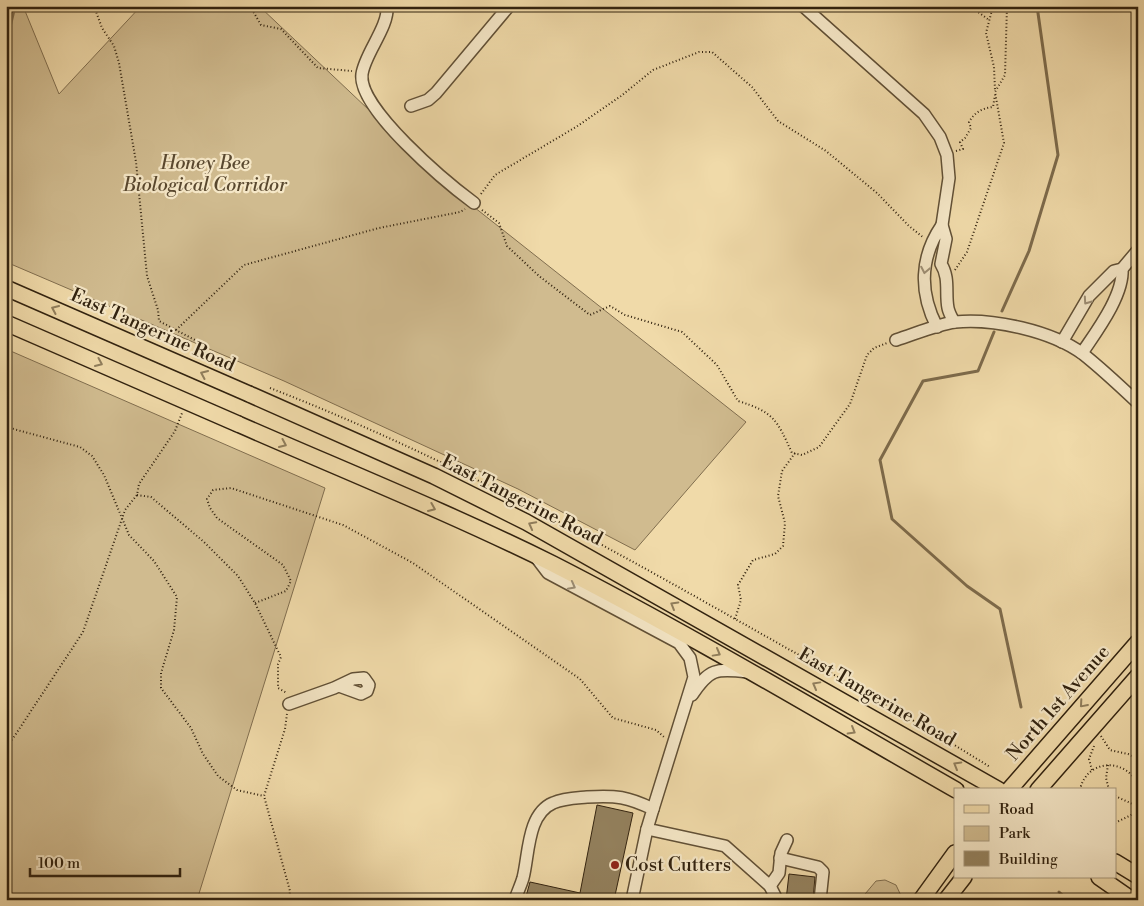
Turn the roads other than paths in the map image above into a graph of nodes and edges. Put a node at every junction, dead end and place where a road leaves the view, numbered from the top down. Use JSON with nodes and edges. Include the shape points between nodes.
{"nodes":[{"id":1,"x":387,"y":6,"type":"edge"},
{"id":2,"x":509,"y":6,"type":"edge"},
{"id":3,"x":803,"y":6,"type":"edge"},
{"id":4,"x":411,"y":106,"type":"dead end"},
{"id":5,"x":474,"y":203,"type":"road end"},
{"id":6,"x":942,"y":225,"type":"junction"},
{"id":7,"x":1138,"y":250,"type":"edge"},
{"id":8,"x":1122,"y":270,"type":"junction"},
{"id":9,"x":6,"y":288,"type":"edge"},
{"id":10,"x":954,"y":322,"type":"junction"},
{"id":11,"x":6,"y":323,"type":"edge"},
{"id":12,"x":937,"y":327,"type":"junction"},
{"id":13,"x":896,"y":340,"type":"road end"},
{"id":14,"x":1062,"y":342,"type":"junction"},
{"id":15,"x":1082,"y":353,"type":"junction"},
{"id":16,"x":1138,"y":402,"type":"edge"},
{"id":17,"x":535,"y":556,"type":"junction"},
{"id":18,"x":1138,"y":642,"type":"edge"},
{"id":19,"x":751,"y":673,"type":"junction"},
{"id":20,"x":1138,"y":676,"type":"edge"},
{"id":21,"x":339,"y":686,"type":"dead end"},
{"id":22,"x":289,"y":704,"type":"road end"},
{"id":23,"x":685,"y":705,"type":"junction"},
{"id":24,"x":995,"y":788,"type":"edge"},
{"id":25,"x":1011,"y":788,"type":"edge"},
{"id":26,"x":1040,"y":788,"type":"edge"},
{"id":27,"x":954,"y":789,"type":"edge"},
{"id":28,"x":653,"y":810,"type":"junction"},
{"id":29,"x":647,"y":829,"type":"junction"},
{"id":30,"x":787,"y":840,"type":"dead end"},
{"id":31,"x":954,"y":854,"type":"edge"},
{"id":32,"x":780,"y":858,"type":"junction"},
{"id":33,"x":1116,"y":863,"type":"edge"},
{"id":34,"x":1138,"y":876,"type":"edge"},
{"id":35,"x":963,"y":878,"type":"edge"},
{"id":36,"x":1100,"y":878,"type":"edge"},
{"id":37,"x":770,"y":886,"type":"junction"},
{"id":38,"x":515,"y":900,"type":"edge"},
{"id":39,"x":632,"y":900,"type":"edge"},
{"id":40,"x":777,"y":900,"type":"edge"},
{"id":41,"x":820,"y":900,"type":"edge"},
{"id":42,"x":921,"y":900,"type":"edge"},
{"id":43,"x":946,"y":900,"type":"edge"},
{"id":44,"x":1132,"y":900,"type":"edge"}],
"edges":[{"from":1,"to":5,"type":"street","via":[[362,72],[367,99],[390,127]]},
{"from":2,"to":4,"type":"street","via":[[436,93],[428,100]]},
{"from":3,"to":6,"type":"street","via":[[932,123],[946,153],[949,178]]},
{"from":6,"to":10,"type":"street","via":[[946,240],[941,264],[946,275],[948,309]]},
{"from":6,"to":12,"type":"street","one_way":true,"via":[[923,274],[930,312]]},
{"from":7,"to":8,"type":"street"},
{"from":8,"to":14,"type":"street","one_way":true,"via":[[1114,271],[1089,296]]},
{"from":8,"to":15,"type":"street","via":[[1122,279],[1108,312]]},
{"from":24,"to":9,"type":"main road","name":"East Tangerine Road","one_way":true,"bridge":true,"via":[[526,522],[434,476]]},
{"from":10,"to":12,"type":"street"},
{"from":10,"to":14,"type":"street","via":[[1008,325]]},
{"from":11,"to":17,"type":"main road","one_way":true,"bridge":true},
{"from":12,"to":13,"type":"street"},
{"from":14,"to":15,"type":"street"},
{"from":15,"to":16,"type":"street"},
{"from":17,"to":19,"type":"main road","one_way":true},
{"from":17,"to":23,"type":"street","one_way":true,"via":[[548,573],[679,643],[690,658],[694,677]]},
{"from":18,"to":25,"type":"main road","name":"North 1st Avenue","one_way":true},
{"from":19,"to":23,"type":"street","via":[[724,669],[704,677]]},
{"from":19,"to":27,"type":"main road","one_way":true},
{"from":20,"to":26,"type":"main road"},
{"from":21,"to":22,"type":"street"},
{"from":23,"to":28,"type":"street"},
{"from":28,"to":29,"type":"street"},
{"from":28,"to":38,"type":"street","via":[[632,799],[615,795],[552,803],[541,812],[532,830],[523,879]]},
{"from":29,"to":37,"type":"street","via":[[725,846]]},
{"from":29,"to":39,"type":"street"},
{"from":30,"to":32,"type":"street"},
{"from":31,"to":42,"type":"main road"},
{"from":32,"to":37,"type":"street","via":[[779,873]]},
{"from":32,"to":41,"type":"street","via":[[818,867],[823,872]]},
{"from":33,"to":34,"type":"main road"},
{"from":35,"to":43,"type":"main road"},
{"from":36,"to":44,"type":"main road"},
{"from":37,"to":40,"type":"street"}]}
